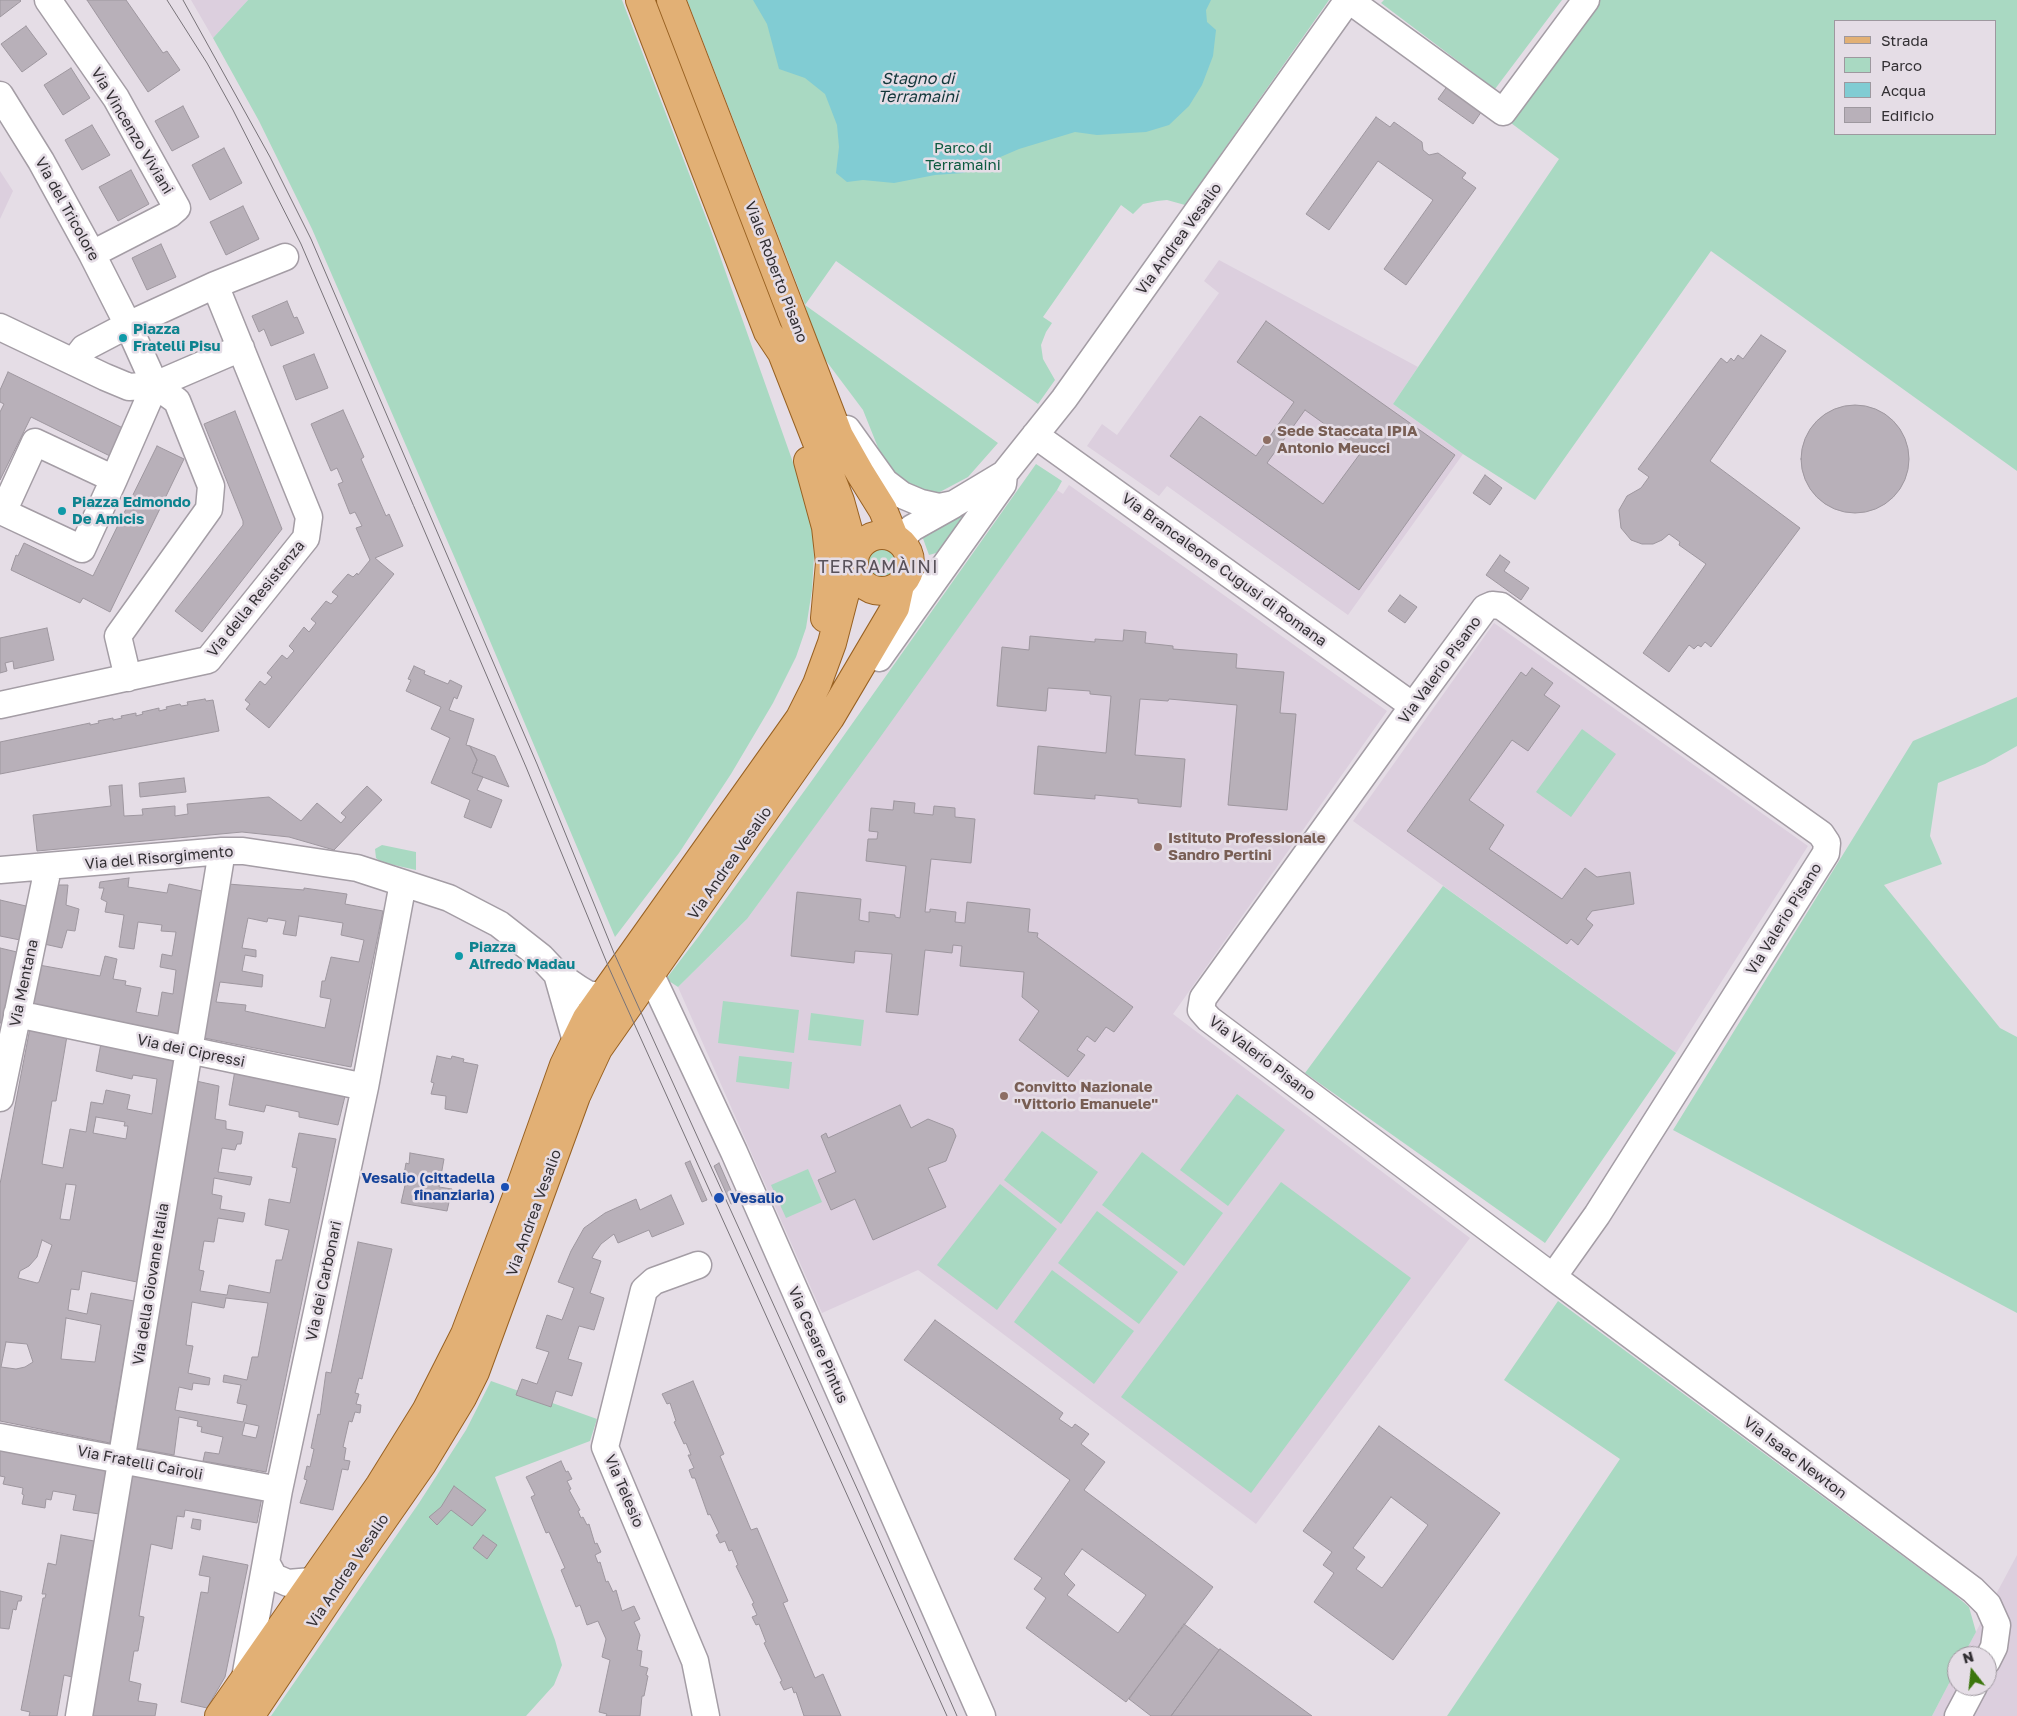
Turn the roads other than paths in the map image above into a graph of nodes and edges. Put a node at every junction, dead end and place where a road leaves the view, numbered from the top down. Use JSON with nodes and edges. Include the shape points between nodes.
{"nodes":[{"id":1,"x":48,"y":0,"type":"edge"},
{"id":2,"x":640,"y":0,"type":"edge"},
{"id":3,"x":671,"y":0,"type":"edge"},
{"id":4,"x":1348,"y":0,"type":"edge"},
{"id":5,"x":1586,"y":0,"type":"edge"},
{"id":6,"x":0,"y":95,"type":"edge"},
{"id":7,"x":92,"y":254,"type":"junction"},
{"id":8,"x":285,"y":257,"type":"dead end"},
{"id":9,"x":215,"y":285,"type":"junction"},
{"id":10,"x":128,"y":325,"type":"junction"},
{"id":11,"x":0,"y":327,"type":"edge"},
{"id":12,"x":768,"y":332,"type":"junction"},
{"id":13,"x":241,"y":348,"type":"junction"},
{"id":14,"x":74,"y":361,"type":"junction"},
{"id":15,"x":155,"y":385,"type":"junction"},
{"id":16,"x":829,"y":407,"type":"junction"},
{"id":17,"x":1035,"y":435,"type":"junction"},
{"id":18,"x":1004,"y":474,"type":"junction"},
{"id":19,"x":114,"y":479,"type":"junction"},
{"id":20,"x":954,"y":504,"type":"junction"},
{"id":21,"x":1,"y":515,"type":"edge"},
{"id":22,"x":826,"y":527,"type":"joint"},
{"id":23,"x":896,"y":539,"type":"junction"},
{"id":24,"x":945,"y":563,"type":"junction"},
{"id":25,"x":855,"y":564,"type":"junction"},
{"id":26,"x":903,"y":581,"type":"junction"},
{"id":27,"x":128,"y":678,"type":"junction"},
{"id":28,"x":0,"y":705,"type":"edge"},
{"id":29,"x":1413,"y":706,"type":"junction"},
{"id":30,"x":830,"y":718,"type":"junction"},
{"id":31,"x":767,"y":762,"type":"junction"},
{"id":32,"x":222,"y":851,"type":"junction"},
{"id":33,"x":48,"y":868,"type":"junction"},
{"id":34,"x":0,"y":870,"type":"edge"},
{"id":35,"x":403,"y":883,"type":"junction"},
{"id":36,"x":557,"y":974,"type":"junction"},
{"id":37,"x":651,"y":975,"type":"junction"},
{"id":38,"x":603,"y":995,"type":"junction"},
{"id":39,"x":17,"y":1014,"type":"junction"},
{"id":40,"x":6,"y":1039,"type":"edge"},
{"id":41,"x":576,"y":1041,"type":"junction"},
{"id":42,"x":188,"y":1050,"type":"junction"},
{"id":43,"x":365,"y":1087,"type":"junction"},
{"id":44,"x":0,"y":1098,"type":"edge"},
{"id":45,"x":698,"y":1265,"type":"dead end"},
{"id":46,"x":1553,"y":1277,"type":"junction"},
{"id":47,"x":0,"y":1437,"type":"edge"},
{"id":48,"x":122,"y":1460,"type":"junction"},
{"id":49,"x":280,"y":1490,"type":"junction"},
{"id":50,"x":266,"y":1562,"type":"junction"},
{"id":51,"x":312,"y":1581,"type":"junction"},
{"id":52,"x":1994,"y":1646,"type":"edge"},
{"id":53,"x":245,"y":1678,"type":"junction"},
{"id":54,"x":1969,"y":1696,"type":"edge"},
{"id":55,"x":79,"y":1716,"type":"edge"},
{"id":56,"x":219,"y":1716,"type":"edge"},
{"id":57,"x":250,"y":1716,"type":"edge"},
{"id":58,"x":706,"y":1716,"type":"edge"},
{"id":59,"x":982,"y":1716,"type":"edge"},
{"id":60,"x":1958,"y":1716,"type":"edge"}],
"edges":[{"from":1,"to":7,"type":"street","name":"Via Vincenzo Viviani","via":[[116,98],[177,208]]},
{"from":2,"to":12,"type":"main road","name":"Viale Roberto Pisano"},
{"from":3,"to":16,"type":"main road","name":"Viale Roberto Pisano"},
{"from":4,"to":5,"type":"street","via":[[1503,112]]},
{"from":4,"to":17,"type":"street","name":"Via Andrea Vesalio","via":[[1064,399]]},
{"from":6,"to":7,"type":"street","name":"Via del Tricolore"},
{"from":7,"to":10,"type":"street","name":"Via del Tricolore"},
{"from":8,"to":9,"type":"street"},
{"from":9,"to":10,"type":"street"},
{"from":9,"to":13,"type":"street","name":"Via della Resistenza"},
{"from":10,"to":14,"type":"street","via":[[84,348]]},
{"from":10,"to":15,"type":"street"},
{"from":11,"to":14,"type":"street"},
{"from":12,"to":22,"type":"main road","name":"Viale Roberto Pisano","via":[[770,359],[804,449]]},
{"from":12,"to":25,"type":"main road","name":"Viale Roberto Pisano","via":[[782,353],[840,501]]},
{"from":13,"to":15,"type":"street"},
{"from":13,"to":27,"type":"street","name":"Via della Resistenza","via":[[309,516],[306,538],[208,660]]},
{"from":14,"to":15,"type":"street","via":[[129,387]]},
{"from":15,"to":19,"type":"street"},
{"from":15,"to":27,"type":"street","via":[[177,401],[210,486],[210,509],[118,636]]},
{"from":16,"to":20,"type":"street","name":"Via Andrea Vesalio","via":[[885,482],[902,495],[921,503],[939,507]]},
{"from":16,"to":23,"type":"main road","name":"Viale Roberto Pisano","via":[[839,436],[884,510]]},
{"from":17,"to":18,"type":"street","name":"Via Andrea Vesalio"},
{"from":17,"to":29,"type":"street","name":"Via Brancaleone Cugusi di Romana"},
{"from":18,"to":20,"type":"street","name":"Via Andrea Vesalio"},
{"from":18,"to":24,"type":"street","name":"Via Andrea Vesalio","via":[[1003,484]]},
{"from":19,"to":21,"type":"street","via":[[82,548]]},
{"from":19,"to":21,"type":"street","via":[[35,442]]},
{"from":20,"to":23,"type":"street","name":"Via Andrea Vesalio"},
{"from":22,"to":31,"type":"main road","name":"Via Andrea Vesalio","via":[[830,563],[828,609],[807,675]]},
{"from":23,"to":25,"type":"main road","via":[[884,535],[865,540],[858,547]]},
{"from":23,"to":26,"type":"main road","via":[[909,554],[910,564]]},
{"from":24,"to":26,"type":"street"},
{"from":24,"to":30,"type":"street","name":"Via Andrea Vesalio","via":[[843,710]]},
{"from":25,"to":26,"type":"main road","via":[[860,581],[875,590],[894,589]]},
{"from":25,"to":31,"type":"main road","name":"Via Andrea Vesalio","via":[[817,684],[800,718]]},
{"from":26,"to":30,"type":"main road","name":"Via Andrea Vesalio","via":[[895,608]]},
{"from":27,"to":28,"type":"street","name":"Via della Resistenza"},
{"from":29,"to":46,"type":"street","name":"Via Valerio Pisano","via":[[1203,998],[1201,1010]]},
{"from":29,"to":46,"type":"street","name":"Via Valerio Pisano","via":[[1485,608],[1492,604],[1501,606],[1821,834],[1827,844],[1826,853],[1602,1207]]},
{"from":30,"to":37,"type":"main road","name":"Via Andrea Vesalio"},
{"from":31,"to":38,"type":"main road","name":"Via Andrea Vesalio"},
{"from":32,"to":33,"type":"street","name":"Via del Risorgimento"},
{"from":32,"to":35,"type":"street","name":"Via del Risorgimento","via":[[243,851],[356,868]]},
{"from":32,"to":42,"type":"street","name":"Via della Giovane Italia"},
{"from":33,"to":34,"type":"street","name":"Via del Risorgimento"},
{"from":33,"to":39,"type":"street","name":"Via Mentana"},
{"from":35,"to":36,"type":"street","name":"Via del Risorgimento","via":[[449,898],[500,924]]},
{"from":35,"to":43,"type":"street","name":"Via dei Carbonari"},
{"from":36,"to":38,"type":"street","name":"Via del Risorgimento","via":[[589,995]]},
{"from":36,"to":41,"type":"street","name":"Via del Risorgimento"},
{"from":37,"to":57,"type":"main road","name":"Via Andrea Vesalio","via":[[590,1063],[475,1372],[462,1398],[422,1464]]},
{"from":37,"to":59,"type":"street","name":"Via Cesare Pintus","via":[[734,1152]]},
{"from":38,"to":41,"type":"main road","name":"Via Andrea Vesalio"},
{"from":39,"to":40,"type":"street","name":"Via Mentana"},
{"from":39,"to":42,"type":"street","name":"Via dei Cipressi"},
{"from":40,"to":44,"type":"street","name":"Via Mentana"},
{"from":41,"to":51,"type":"main road","name":"Via Andrea Vesalio","via":[[564,1065],[465,1334],[426,1411],[380,1485]]},
{"from":42,"to":43,"type":"street","name":"Via dei Cipressi"},
{"from":42,"to":48,"type":"street","name":"Via della Giovane Italia"},
{"from":43,"to":49,"type":"street","name":"Via dei Carbonari"},
{"from":45,"to":58,"type":"street","name":"Via Telesio","via":[[654,1281],[644,1290],[606,1447],[695,1661]]},
{"from":46,"to":52,"type":"street","name":"Via Isaac Newton","via":[[1972,1590],[1988,1606],[1997,1625]]},
{"from":47,"to":48,"type":"street","name":"Via Fratelli Cairoli"},
{"from":48,"to":49,"type":"street","name":"Via Fratelli Cairoli"},
{"from":48,"to":55,"type":"street","name":"Via della Giovane Italia"},
{"from":49,"to":50,"type":"street","name":"Via dei Carbonari"},
{"from":50,"to":51,"type":"street","via":[[274,1577],[288,1583]]},
{"from":50,"to":53,"type":"street","name":"Via dei Carbonari"},
{"from":51,"to":53,"type":"main road","name":"Via Andrea Vesalio"},
{"from":53,"to":56,"type":"main road","name":"Via Andrea Vesalio"},
{"from":54,"to":60,"type":"street"}]}
